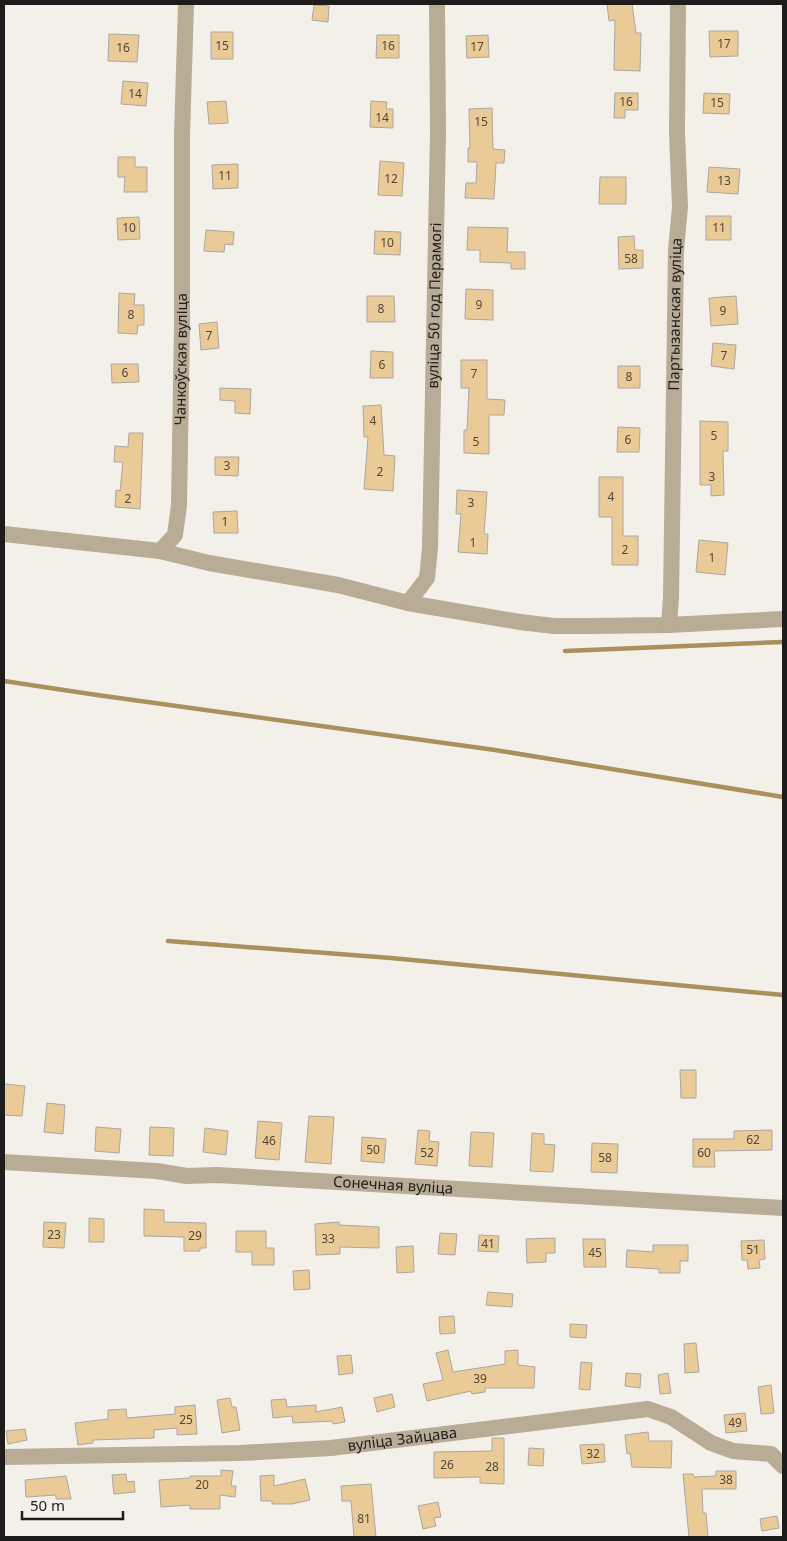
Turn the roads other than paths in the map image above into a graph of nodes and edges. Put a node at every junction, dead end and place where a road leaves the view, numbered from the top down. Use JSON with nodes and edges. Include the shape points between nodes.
{"nodes":[{"id":1,"x":186,"y":4,"type":"edge"},
{"id":2,"x":437,"y":4,"type":"edge"},
{"id":3,"x":678,"y":4,"type":"edge"},
{"id":4,"x":4,"y":534,"type":"edge"},
{"id":5,"x":160,"y":551,"type":"junction"},
{"id":6,"x":408,"y":603,"type":"junction"},
{"id":7,"x":783,"y":619,"type":"edge"},
{"id":8,"x":669,"y":625,"type":"junction"},
{"id":9,"x":4,"y":1162,"type":"edge"},
{"id":10,"x":783,"y":1208,"type":"edge"},
{"id":11,"x":4,"y":1457,"type":"edge"},
{"id":12,"x":783,"y":1466,"type":"edge"}],
"edges":[{"from":1,"to":5,"type":"street","name":"Чанкоўская вуліца","via":[[179,505],[175,535]]},
{"from":2,"to":6,"type":"street","name":"вуліца 50 год Перамогі","via":[[438,133],[430,548],[427,578]]},
{"from":3,"to":8,"type":"street","name":"Партызанская вуліца","via":[[680,206],[676,250]]},
{"from":4,"to":5,"type":"street"},
{"from":5,"to":6,"type":"street","via":[[209,563],[338,585]]},
{"from":6,"to":8,"type":"street","via":[[554,626]]},
{"from":7,"to":8,"type":"street"},
{"from":9,"to":10,"type":"street","name":"Сонечная вуліца","via":[[157,1171],[186,1176],[217,1175]]},
{"from":11,"to":12,"type":"street","name":"вуліца Зайцава","via":[[331,1448],[648,1409],[671,1417],[711,1443],[733,1451],[772,1454]]}]}
